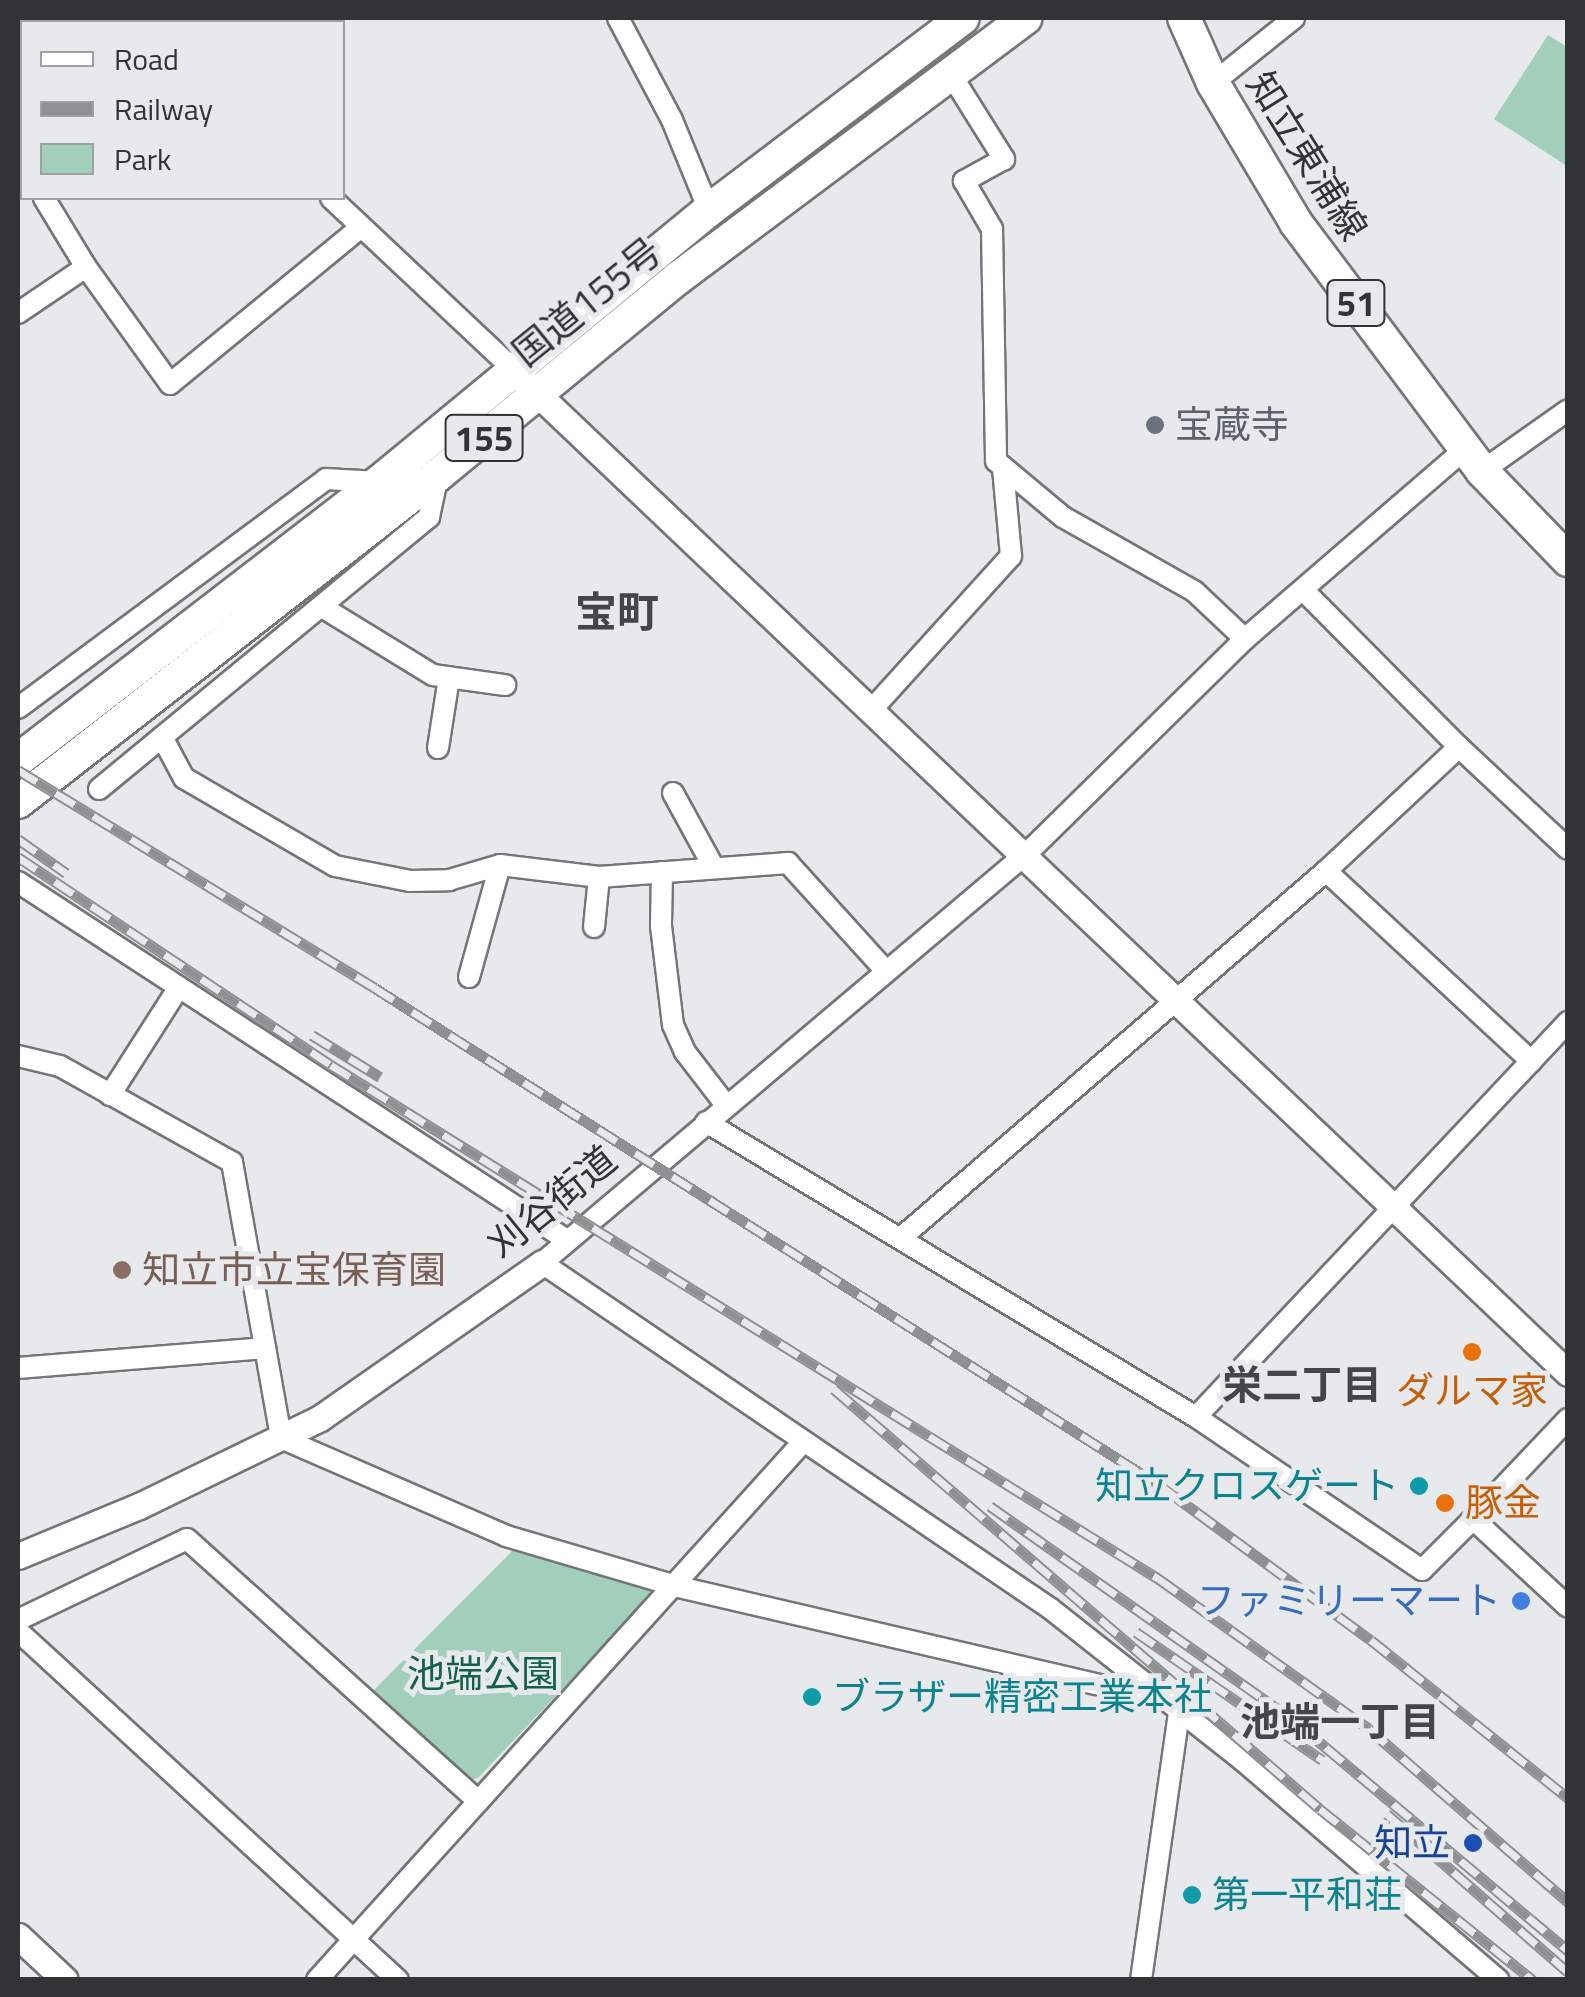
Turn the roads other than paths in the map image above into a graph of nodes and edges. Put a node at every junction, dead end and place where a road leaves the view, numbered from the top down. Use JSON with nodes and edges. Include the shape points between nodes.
{"nodes":[{"id":1,"x":618,"y":18,"type":"edge"},
{"id":2,"x":963,"y":18,"type":"edge"},
{"id":3,"x":1024,"y":18,"type":"edge"},
{"id":4,"x":1184,"y":18,"type":"edge"},
{"id":5,"x":1294,"y":18,"type":"edge"},
{"id":6,"x":926,"y":30,"type":"edge"},
{"id":7,"x":950,"y":73,"type":"junction"},
{"id":8,"x":1213,"y":83,"type":"junction"},
{"id":9,"x":45,"y":200,"type":"edge"},
{"id":10,"x":333,"y":200,"type":"edge"},
{"id":11,"x":708,"y":210,"type":"junction"},
{"id":12,"x":362,"y":227,"type":"junction"},
{"id":13,"x":86,"y":268,"type":"junction"},
{"id":14,"x":18,"y":313,"type":"edge"},
{"id":15,"x":514,"y":370,"type":"junction"},
{"id":16,"x":537,"y":394,"type":"junction"},
{"id":17,"x":1568,"y":410,"type":"edge"},
{"id":18,"x":1474,"y":460,"type":"junction"},
{"id":19,"x":1003,"y":468,"type":"junction"},
{"id":20,"x":438,"y":476,"type":"junction"},
{"id":21,"x":379,"y":482,"type":"junction"},
{"id":22,"x":1568,"y":560,"type":"edge"},
{"id":23,"x":1304,"y":591,"type":"junction"},
{"id":24,"x":322,"y":606,"type":"junction"},
{"id":25,"x":1245,"y":639,"type":"junction"},
{"id":26,"x":449,"y":678,"type":"junction"},
{"id":27,"x":505,"y":685,"type":"dead end"},
{"id":28,"x":874,"y":707,"type":"junction"},
{"id":29,"x":18,"y":708,"type":"edge"},
{"id":30,"x":162,"y":737,"type":"junction"},
{"id":31,"x":1459,"y":747,"type":"junction"},
{"id":32,"x":438,"y":748,"type":"dead end"},
{"id":33,"x":18,"y":760,"type":"edge"},
{"id":34,"x":99,"y":788,"type":"dead end"},
{"id":35,"x":673,"y":793,"type":"dead end"},
{"id":36,"x":18,"y":802,"type":"edge"},
{"id":37,"x":1568,"y":849,"type":"edge"},
{"id":38,"x":1028,"y":852,"type":"junction"},
{"id":39,"x":500,"y":865,"type":"junction"},
{"id":40,"x":714,"y":868,"type":"junction"},
{"id":41,"x":1326,"y":871,"type":"junction"},
{"id":42,"x":662,"y":872,"type":"junction"},
{"id":43,"x":598,"y":877,"type":"junction"},
{"id":44,"x":18,"y":882,"type":"edge"},
{"id":45,"x":594,"y":927,"type":"dead end"},
{"id":46,"x":884,"y":969,"type":"junction"},
{"id":47,"x":469,"y":977,"type":"dead end"},
{"id":48,"x":179,"y":987,"type":"junction"},
{"id":49,"x":1174,"y":999,"type":"junction"},
{"id":50,"x":1568,"y":1022,"type":"edge"},
{"id":51,"x":18,"y":1056,"type":"edge"},
{"id":52,"x":1532,"y":1061,"type":"junction"},
{"id":53,"x":110,"y":1094,"type":"junction"},
{"id":54,"x":726,"y":1106,"type":"junction"},
{"id":55,"x":706,"y":1122,"type":"junction"},
{"id":56,"x":1393,"y":1207,"type":"junction"},
{"id":57,"x":902,"y":1236,"type":"junction"},
{"id":58,"x":568,"y":1240,"type":"junction"},
{"id":59,"x":542,"y":1263,"type":"junction"},
{"id":60,"x":265,"y":1348,"type":"junction"},
{"id":61,"x":18,"y":1368,"type":"edge"},
{"id":62,"x":1568,"y":1373,"type":"edge"},
{"id":63,"x":1196,"y":1417,"type":"junction"},
{"id":64,"x":1568,"y":1419,"type":"edge"},
{"id":65,"x":281,"y":1438,"type":"junction"},
{"id":66,"x":804,"y":1442,"type":"junction"},
{"id":67,"x":1473,"y":1519,"type":"junction"},
{"id":68,"x":18,"y":1556,"type":"edge"},
{"id":69,"x":679,"y":1587,"type":"junction"},
{"id":70,"x":1568,"y":1607,"type":"edge"},
{"id":71,"x":18,"y":1620,"type":"edge"},
{"id":72,"x":18,"y":1631,"type":"edge"},
{"id":73,"x":1160,"y":1698,"type":"junction"},
{"id":74,"x":1178,"y":1714,"type":"junction"},
{"id":75,"x":478,"y":1801,"type":"junction"},
{"id":76,"x":18,"y":1936,"type":"edge"},
{"id":77,"x":355,"y":1940,"type":"junction"},
{"id":78,"x":65,"y":1980,"type":"edge"},
{"id":79,"x":317,"y":1980,"type":"edge"},
{"id":80,"x":398,"y":1980,"type":"edge"},
{"id":81,"x":1142,"y":1980,"type":"edge"},
{"id":82,"x":1499,"y":1980,"type":"edge"}],
"edges":[{"from":1,"to":11,"type":"street","via":[[672,120]]},
{"from":2,"to":6,"type":"main road","name":"国道155号","number":"155"},
{"from":3,"to":7,"type":"main road","name":"国道155号","number":"155"},
{"from":4,"to":8,"type":"main road","name":"知立東浦線","number":"51"},
{"from":5,"to":8,"type":"street"},
{"from":6,"to":11,"type":"main road","name":"国道155号","number":"155"},
{"from":7,"to":16,"type":"main road","name":"国道155号","number":"155","via":[[678,278]]},
{"from":7,"to":19,"type":"street","via":[[1004,160],[964,181],[992,229],[996,461]]},
{"from":8,"to":18,"type":"main road","name":"知立東浦線","number":"51","via":[[1296,223]]},
{"from":9,"to":13,"type":"street"},
{"from":10,"to":12,"type":"street"},
{"from":11,"to":15,"type":"main road","name":"国道155号","number":"155"},
{"from":12,"to":13,"type":"street","via":[[170,384]]},
{"from":12,"to":15,"type":"street"},
{"from":13,"to":14,"type":"street"},
{"from":15,"to":16,"type":"street"},
{"from":15,"to":21,"type":"main road","name":"国道155号","number":"155"},
{"from":16,"to":20,"type":"main road","name":"国道155号","number":"155"},
{"from":16,"to":28,"type":"street"},
{"from":17,"to":18,"type":"street","name":"刈谷街道"},
{"from":18,"to":22,"type":"main road","name":"知立東浦線","number":"51"},
{"from":18,"to":23,"type":"street","name":"刈谷街道"},
{"from":19,"to":25,"type":"street","via":[[1063,517],[1194,591]]},
{"from":19,"to":28,"type":"street","via":[[1011,556]]},
{"from":20,"to":24,"type":"street","via":[[429,517]]},
{"from":20,"to":36,"type":"main road","name":"国道155号","number":"155"},
{"from":21,"to":29,"type":"street","via":[[326,480]]},
{"from":21,"to":33,"type":"main road","name":"国道155号","number":"155"},
{"from":23,"to":25,"type":"street","name":"刈谷街道"},
{"from":23,"to":31,"type":"street"},
{"from":24,"to":26,"type":"street","via":[[433,675]]},
{"from":24,"to":30,"type":"street"},
{"from":25,"to":38,"type":"street","name":"刈谷街道"},
{"from":26,"to":27,"type":"street"},
{"from":26,"to":32,"type":"street"},
{"from":28,"to":38,"type":"street"},
{"from":30,"to":34,"type":"street"},
{"from":30,"to":39,"type":"street","via":[[184,778],[334,866],[410,881],[449,880]]},
{"from":31,"to":37,"type":"street"},
{"from":31,"to":41,"type":"street"},
{"from":35,"to":40,"type":"street"},
{"from":38,"to":46,"type":"street","name":"刈谷街道"},
{"from":38,"to":49,"type":"street"},
{"from":39,"to":43,"type":"street"},
{"from":39,"to":47,"type":"street"},
{"from":40,"to":42,"type":"street"},
{"from":40,"to":46,"type":"street","via":[[788,862]]},
{"from":41,"to":49,"type":"street"},
{"from":41,"to":52,"type":"street"},
{"from":42,"to":43,"type":"street"},
{"from":42,"to":54,"type":"street","via":[[673,1024],[684,1052]]},
{"from":43,"to":45,"type":"street"},
{"from":44,"to":48,"type":"street"},
{"from":46,"to":54,"type":"street","name":"刈谷街道"},
{"from":48,"to":53,"type":"street"},
{"from":48,"to":58,"type":"street"},
{"from":49,"to":56,"type":"street"},
{"from":49,"to":57,"type":"street"},
{"from":50,"to":52,"type":"street"},
{"from":51,"to":53,"type":"street","via":[[60,1066]]},
{"from":52,"to":56,"type":"street"},
{"from":53,"to":60,"type":"street","via":[[232,1162]]},
{"from":54,"to":55,"type":"street","name":"刈谷街道"},
{"from":55,"to":57,"type":"street"},
{"from":55,"to":58,"type":"street","name":"刈谷街道"},
{"from":56,"to":62,"type":"street"},
{"from":56,"to":63,"type":"street"},
{"from":57,"to":63,"type":"street"},
{"from":58,"to":59,"type":"street","name":"刈谷街道"},
{"from":59,"to":65,"type":"street","name":"刈谷街道","via":[[320,1418]]},
{"from":59,"to":66,"type":"street"},
{"from":60,"to":61,"type":"street"},
{"from":60,"to":65,"type":"street"},
{"from":63,"to":67,"type":"street","via":[[1422,1570]]},
{"from":64,"to":67,"type":"street"},
{"from":65,"to":68,"type":"street","name":"刈谷街道"},
{"from":65,"to":69,"type":"street","via":[[506,1536]]},
{"from":66,"to":69,"type":"street"},
{"from":66,"to":73,"type":"street","via":[[1051,1609]]},
{"from":67,"to":70,"type":"street"},
{"from":69,"to":73,"type":"street"},
{"from":69,"to":75,"type":"street"},
{"from":71,"to":75,"type":"street","via":[[187,1539]]},
{"from":72,"to":77,"type":"street"},
{"from":73,"to":74,"type":"street"},
{"from":74,"to":81,"type":"street"},
{"from":74,"to":82,"type":"street","via":[[1242,1760]]},
{"from":75,"to":77,"type":"street"},
{"from":76,"to":78,"type":"street"},
{"from":77,"to":79,"type":"street"},
{"from":77,"to":80,"type":"street"}]}
